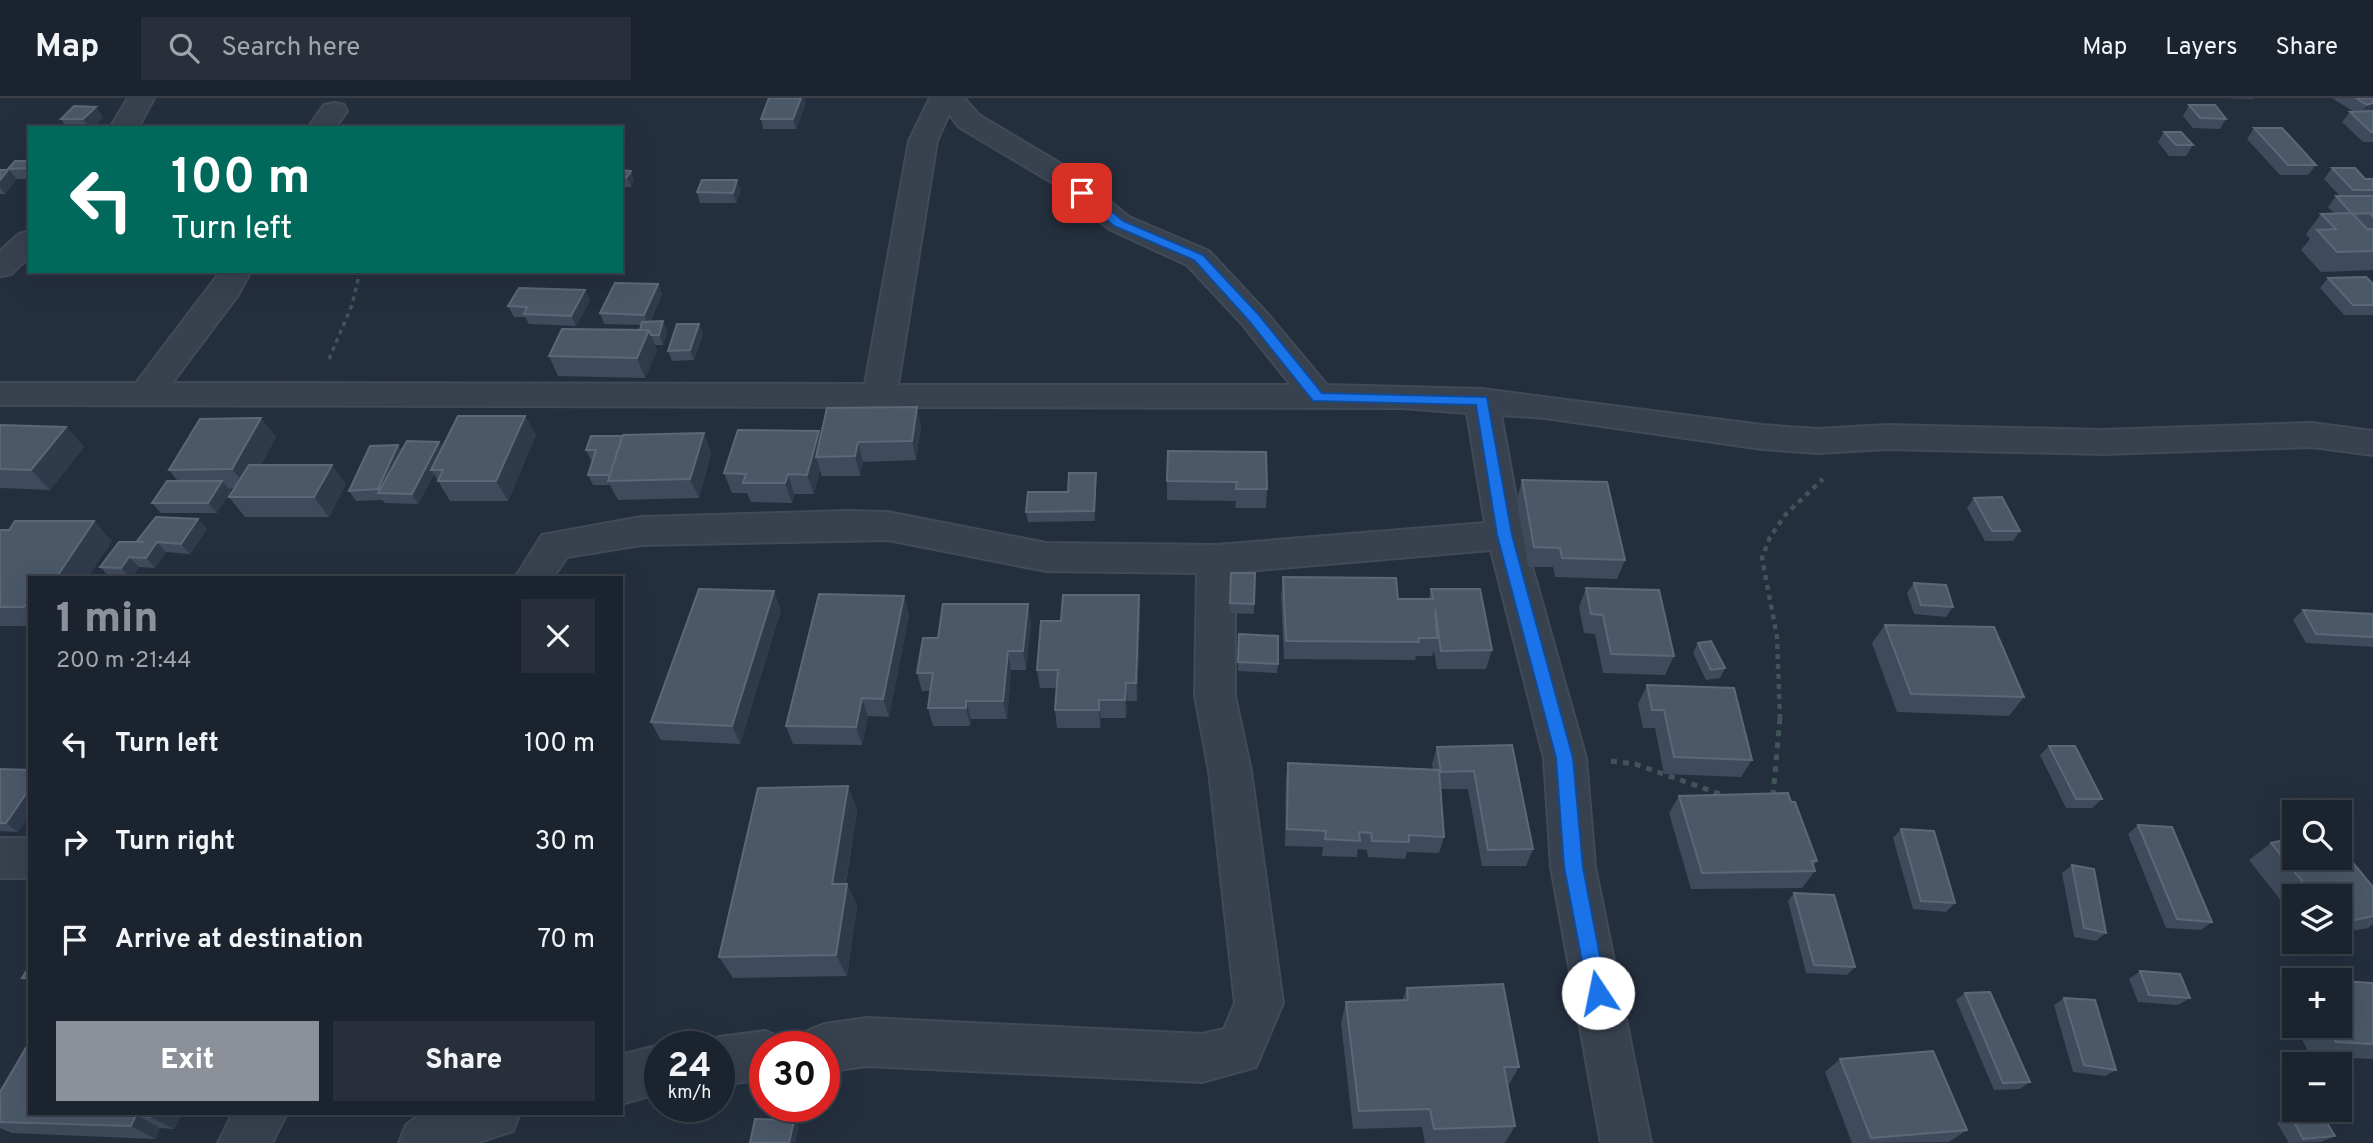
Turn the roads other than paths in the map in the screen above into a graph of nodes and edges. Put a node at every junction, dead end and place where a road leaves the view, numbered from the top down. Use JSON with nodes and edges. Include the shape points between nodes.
{"nodes":[{"id":1,"x":141,"y":98,"type":"edge"},
{"id":2,"x":943,"y":98,"type":"edge"},
{"id":3,"x":950,"y":98,"type":"edge"},
{"id":4,"x":125,"y":126,"type":"edge"},
{"id":5,"x":28,"y":242,"type":"edge"},
{"id":6,"x":0,"y":267,"type":"edge"},
{"id":7,"x":235,"y":273,"type":"edge"},
{"id":8,"x":0,"y":394,"type":"edge"},
{"id":9,"x":145,"y":396,"type":"junction"},
{"id":10,"x":1318,"y":397,"type":"junction"},
{"id":11,"x":879,"y":398,"type":"junction"},
{"id":12,"x":1482,"y":400,"type":"junction"},
{"id":13,"x":2373,"y":443,"type":"edge"},
{"id":14,"x":1505,"y":535,"type":"junction"},
{"id":15,"x":1216,"y":559,"type":"junction"},
{"id":16,"x":534,"y":576,"type":"edge"},
{"id":17,"x":0,"y":858,"type":"edge"},
{"id":18,"x":28,"y":858,"type":"edge"},
{"id":19,"x":840,"y":1046,"type":"edge"},
{"id":20,"x":644,"y":1074,"type":"edge"},
{"id":21,"x":623,"y":1079,"type":"edge"},
{"id":22,"x":261,"y":1115,"type":"edge"},
{"id":23,"x":488,"y":1115,"type":"edge"},
{"id":24,"x":243,"y":1143,"type":"edge"},
{"id":25,"x":424,"y":1143,"type":"edge"},
{"id":26,"x":1626,"y":1143,"type":"edge"}],
"edges":[{"from":1,"to":4,"type":"street"},
{"from":2,"to":11,"type":"street","via":[[923,141]]},
{"from":3,"to":10,"type":"street","via":[[969,121],[1063,177],[1119,223],[1198,258]]},
{"from":5,"to":6,"type":"street"},
{"from":7,"to":9,"type":"street"},
{"from":8,"to":9,"type":"street"},
{"from":9,"to":11,"type":"street"},
{"from":10,"to":11,"type":"street"},
{"from":10,"to":12,"type":"street"},
{"from":12,"to":13,"type":"street","via":[[1817,441],[1887,437],[2102,442],[2312,435]]},
{"from":12,"to":14,"type":"street"},
{"from":14,"to":15,"type":"street"},
{"from":14,"to":26,"type":"street","via":[[1565,758],[1573,867]]},
{"from":15,"to":16,"type":"street","via":[[1046,557],[888,526],[833,526],[641,531],[555,545]]},
{"from":15,"to":19,"type":"street","via":[[1215,696],[1230,771],[1259,1003],[1239,1050],[1202,1058],[867,1042]]},
{"from":17,"to":18,"type":"street"},
{"from":20,"to":21,"type":"street"},
{"from":22,"to":24,"type":"street"},
{"from":23,"to":25,"type":"street","via":[[447,1126]]}]}
